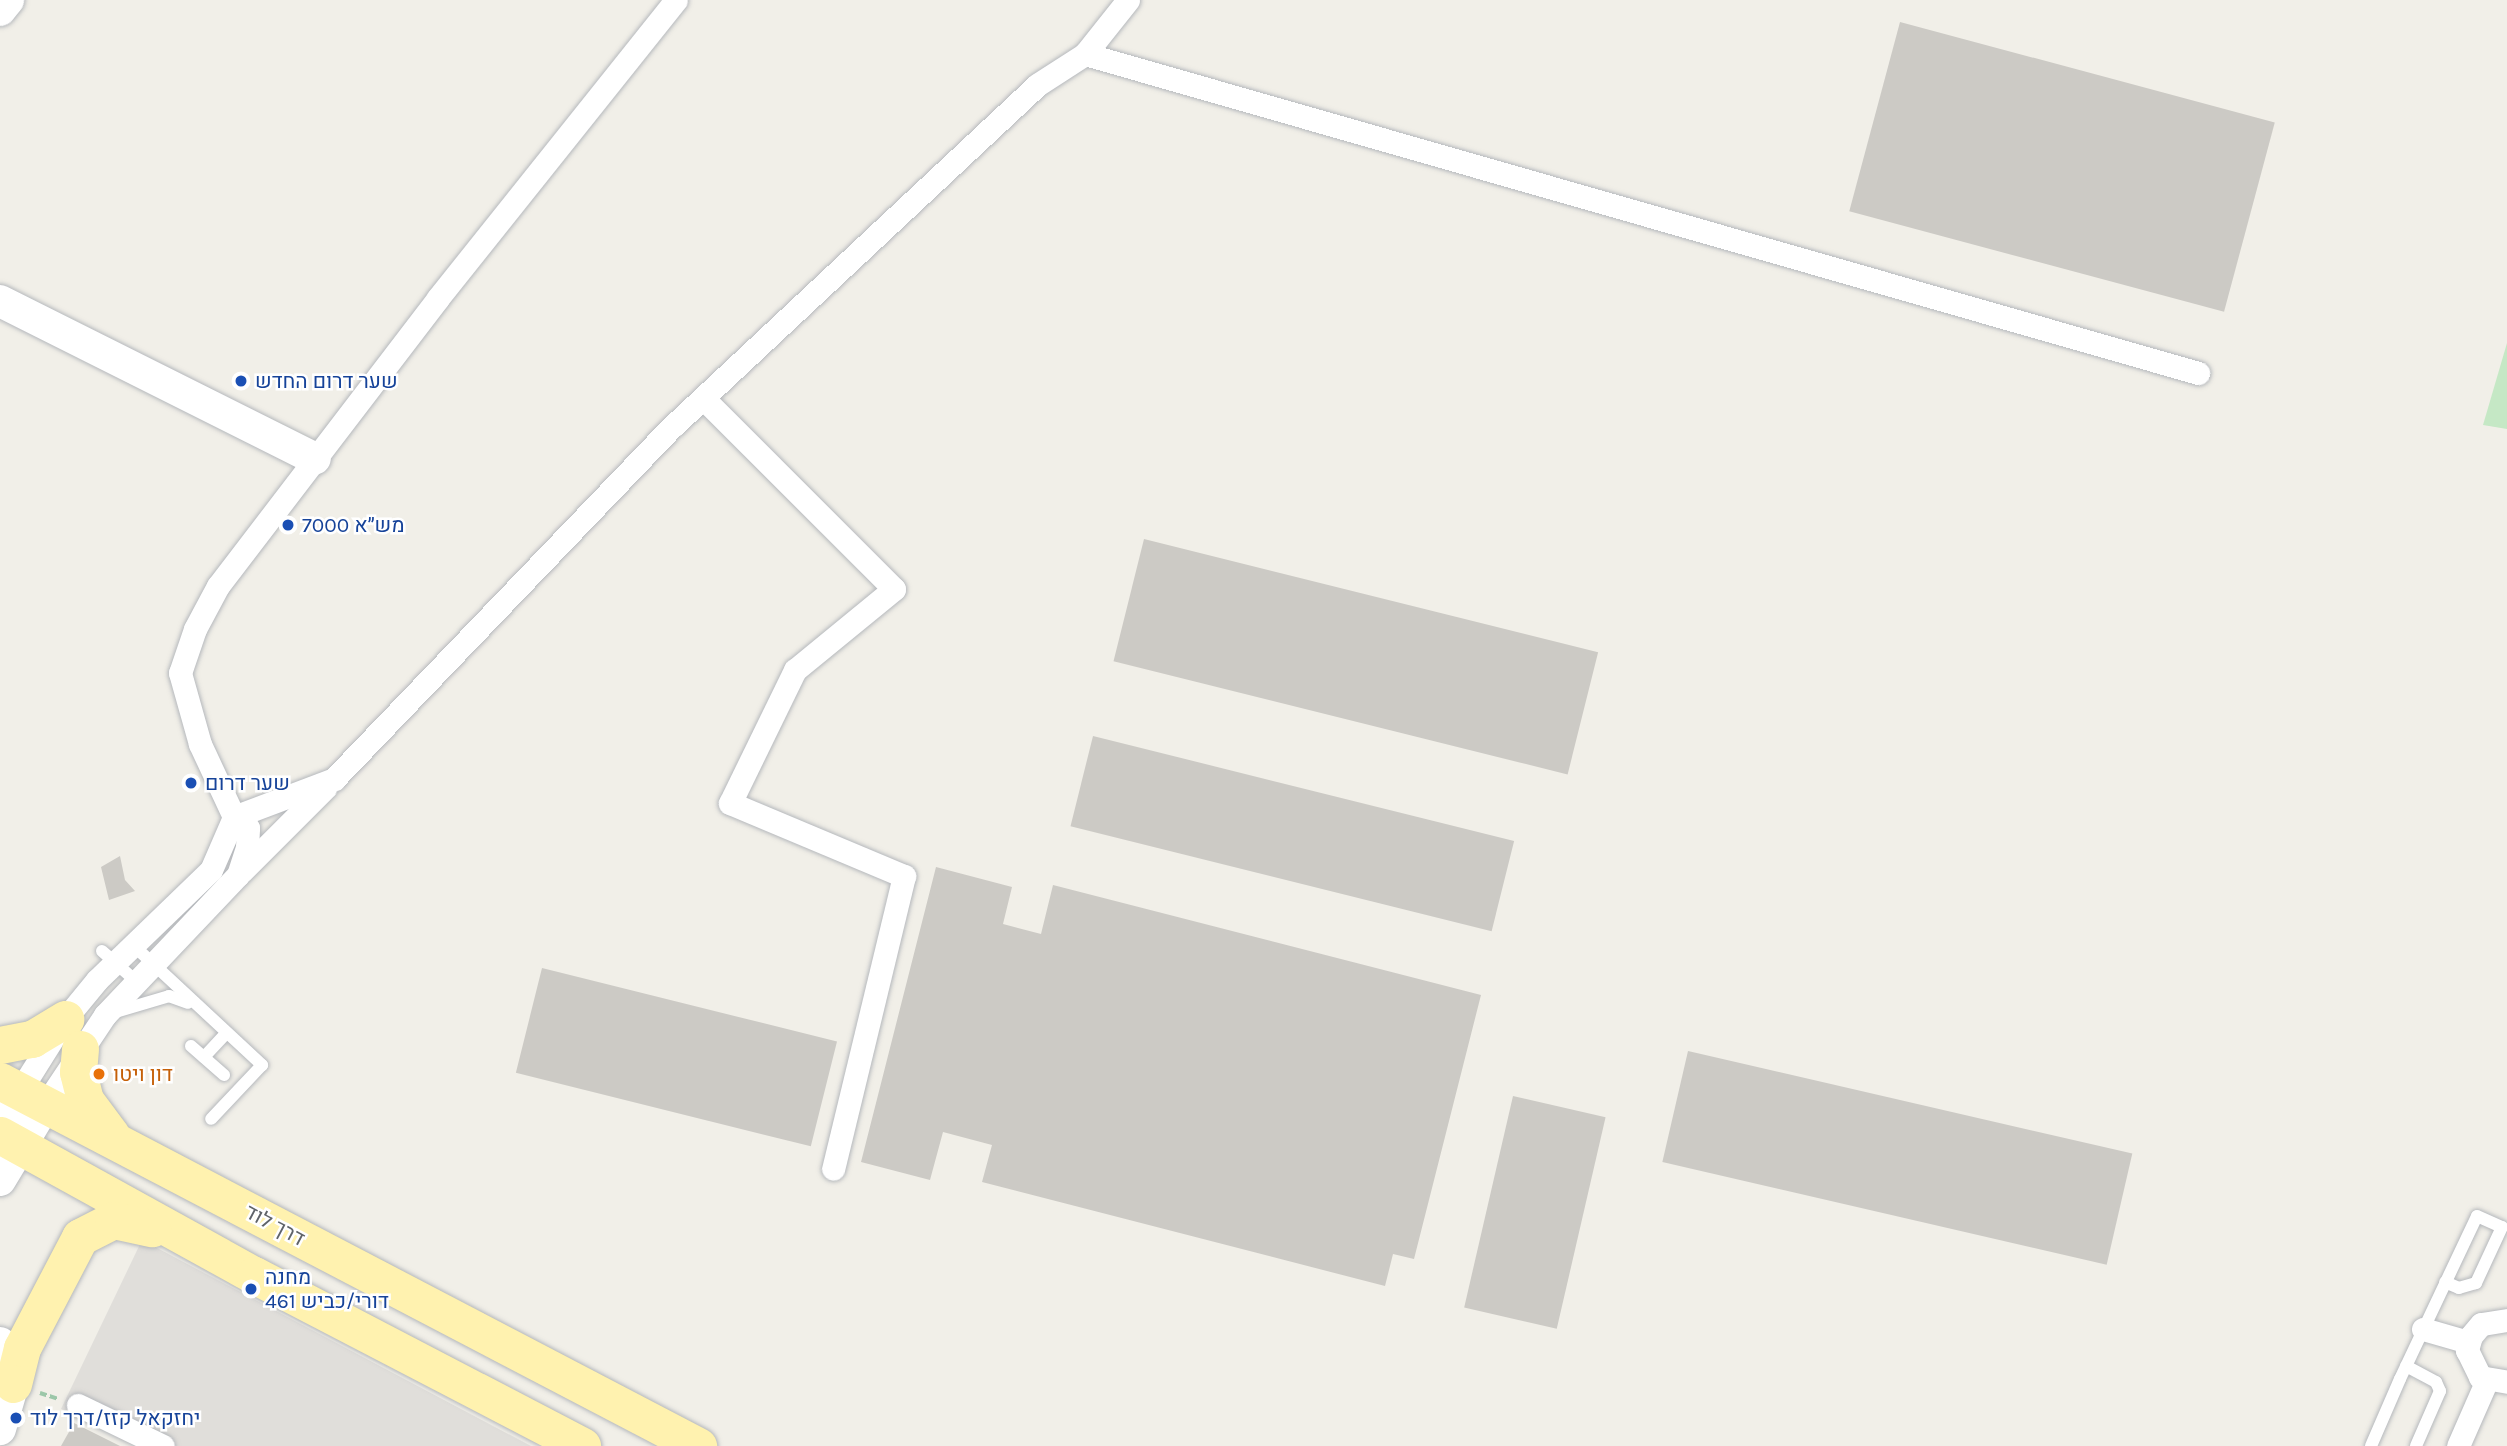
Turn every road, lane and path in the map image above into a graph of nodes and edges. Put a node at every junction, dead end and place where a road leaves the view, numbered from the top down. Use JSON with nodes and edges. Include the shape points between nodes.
{"nodes":[{"id":1,"x":8,"y":0,"type":"edge"},
{"id":2,"x":676,"y":0,"type":"edge"},
{"id":3,"x":1128,"y":0,"type":"edge"},
{"id":4,"x":0,"y":10,"type":"edge"},
{"id":5,"x":1085,"y":54,"type":"junction"},
{"id":6,"x":0,"y":301,"type":"edge"},
{"id":7,"x":2198,"y":373,"type":"dead end"},
{"id":8,"x":703,"y":398,"type":"junction"},
{"id":9,"x":315,"y":459,"type":"junction"},
{"id":10,"x":334,"y":779,"type":"junction"},
{"id":11,"x":233,"y":817,"type":"junction"},
{"id":12,"x":238,"y":875,"type":"junction"},
{"id":13,"x":134,"y":946,"type":"junction"},
{"id":14,"x":109,"y":957,"type":"junction"},
{"id":15,"x":155,"y":966,"type":"junction"},
{"id":16,"x":137,"y":982,"type":"junction"},
{"id":17,"x":199,"y":1008,"type":"junction"},
{"id":18,"x":105,"y":1016,"type":"junction"},
{"id":19,"x":226,"y":1033,"type":"junction"},
{"id":20,"x":72,"y":1034,"type":"junction"},
{"id":21,"x":0,"y":1045,"type":"edge"},
{"id":22,"x":191,"y":1046,"type":"dead end"},
{"id":23,"x":204,"y":1057,"type":"junction"},
{"id":24,"x":224,"y":1075,"type":"dead end"},
{"id":25,"x":14,"y":1114,"type":"edge"},
{"id":26,"x":211,"y":1119,"type":"dead end"},
{"id":27,"x":116,"y":1142,"type":"junction"},
{"id":28,"x":833,"y":1169,"type":"dead end"},
{"id":29,"x":0,"y":1180,"type":"edge"},
{"id":30,"x":207,"y":1250,"type":"junction"},
{"id":31,"x":2445,"y":1282,"type":"junction"},
{"id":32,"x":2507,"y":1320,"type":"edge"},
{"id":33,"x":2423,"y":1329,"type":"junction"},
{"id":34,"x":2469,"y":1342,"type":"junction"},
{"id":35,"x":0,"y":1343,"type":"edge"},
{"id":36,"x":2406,"y":1366,"type":"junction"},
{"id":37,"x":2497,"y":1381,"type":"edge"},
{"id":38,"x":13,"y":1384,"type":"junction"},
{"id":39,"x":78,"y":1405,"type":"joint"},
{"id":40,"x":0,"y":1429,"type":"edge"},
{"id":41,"x":163,"y":1446,"type":"edge"},
{"id":42,"x":582,"y":1446,"type":"edge"},
{"id":43,"x":698,"y":1446,"type":"edge"},
{"id":44,"x":2371,"y":1446,"type":"edge"},
{"id":45,"x":2416,"y":1446,"type":"edge"},
{"id":46,"x":2458,"y":1446,"type":"edge"}],
"edges":[{"from":1,"to":4,"type":"street"},
{"from":2,"to":9,"type":"street"},
{"from":3,"to":5,"type":"street"},
{"from":5,"to":7,"type":"street"},
{"from":5,"to":8,"type":"street","via":[[1037,85]]},
{"from":6,"to":9,"type":"street"},
{"from":8,"to":10,"type":"street"},
{"from":8,"to":28,"type":"street","via":[[894,589],[795,670],[730,803],[904,876]]},
{"from":9,"to":11,"type":"street","via":[[218,586],[195,629],[180,673],[200,744]]},
{"from":10,"to":11,"type":"street","via":[[278,804]]},
{"from":10,"to":12,"type":"street"},
{"from":11,"to":12,"type":"street","via":[[248,828]]},
{"from":11,"to":13,"type":"street","via":[[211,870]]},
{"from":12,"to":15,"type":"street"},
{"from":13,"to":14,"type":"street"},
{"from":13,"to":15,"type":"lane"},
{"from":14,"to":16,"type":"lane"},
{"from":14,"to":20,"type":"street"},
{"from":15,"to":16,"type":"street"},
{"from":15,"to":17,"type":"lane"},
{"from":16,"to":18,"type":"street"},
{"from":17,"to":18,"type":"lane","via":[[169,996]]},
{"from":17,"to":19,"type":"lane"},
{"from":18,"to":20,"type":"street"},
{"from":19,"to":23,"type":"lane"},
{"from":19,"to":26,"type":"lane","via":[[261,1065]]},
{"from":20,"to":21,"type":"main road"},
{"from":20,"to":25,"type":"street"},
{"from":20,"to":25,"type":"street"},
{"from":20,"to":27,"type":"main road","via":[[85,1100]]},
{"from":22,"to":23,"type":"lane"},
{"from":23,"to":24,"type":"lane"},
{"from":25,"to":27,"type":"main road","name":"דרך לוד"},
{"from":25,"to":29,"type":"street"},
{"from":25,"to":30,"type":"main road"},
{"from":27,"to":43,"type":"main road","name":"דרך לוד"},
{"from":30,"to":38,"type":"main road","via":[[145,1226],[113,1220],[80,1237],[22,1348]]},
{"from":30,"to":42,"type":"main road"},
{"from":31,"to":31,"type":"lane","via":[[2477,1216],[2502,1227],[2476,1283],[2459,1288]]},
{"from":31,"to":33,"type":"lane"},
{"from":32,"to":34,"type":"street","via":[[2481,1324]]},
{"from":33,"to":34,"type":"street"},
{"from":33,"to":36,"type":"lane"},
{"from":34,"to":37,"type":"street","via":[[2471,1365]]},
{"from":35,"to":38,"type":"street"},
{"from":36,"to":44,"type":"lane"},
{"from":36,"to":45,"type":"lane","via":[[2437,1382],[2440,1391]]},
{"from":37,"to":46,"type":"street"},
{"from":38,"to":39,"type":"path"},
{"from":38,"to":40,"type":"street"},
{"from":39,"to":41,"type":"street"}]}
